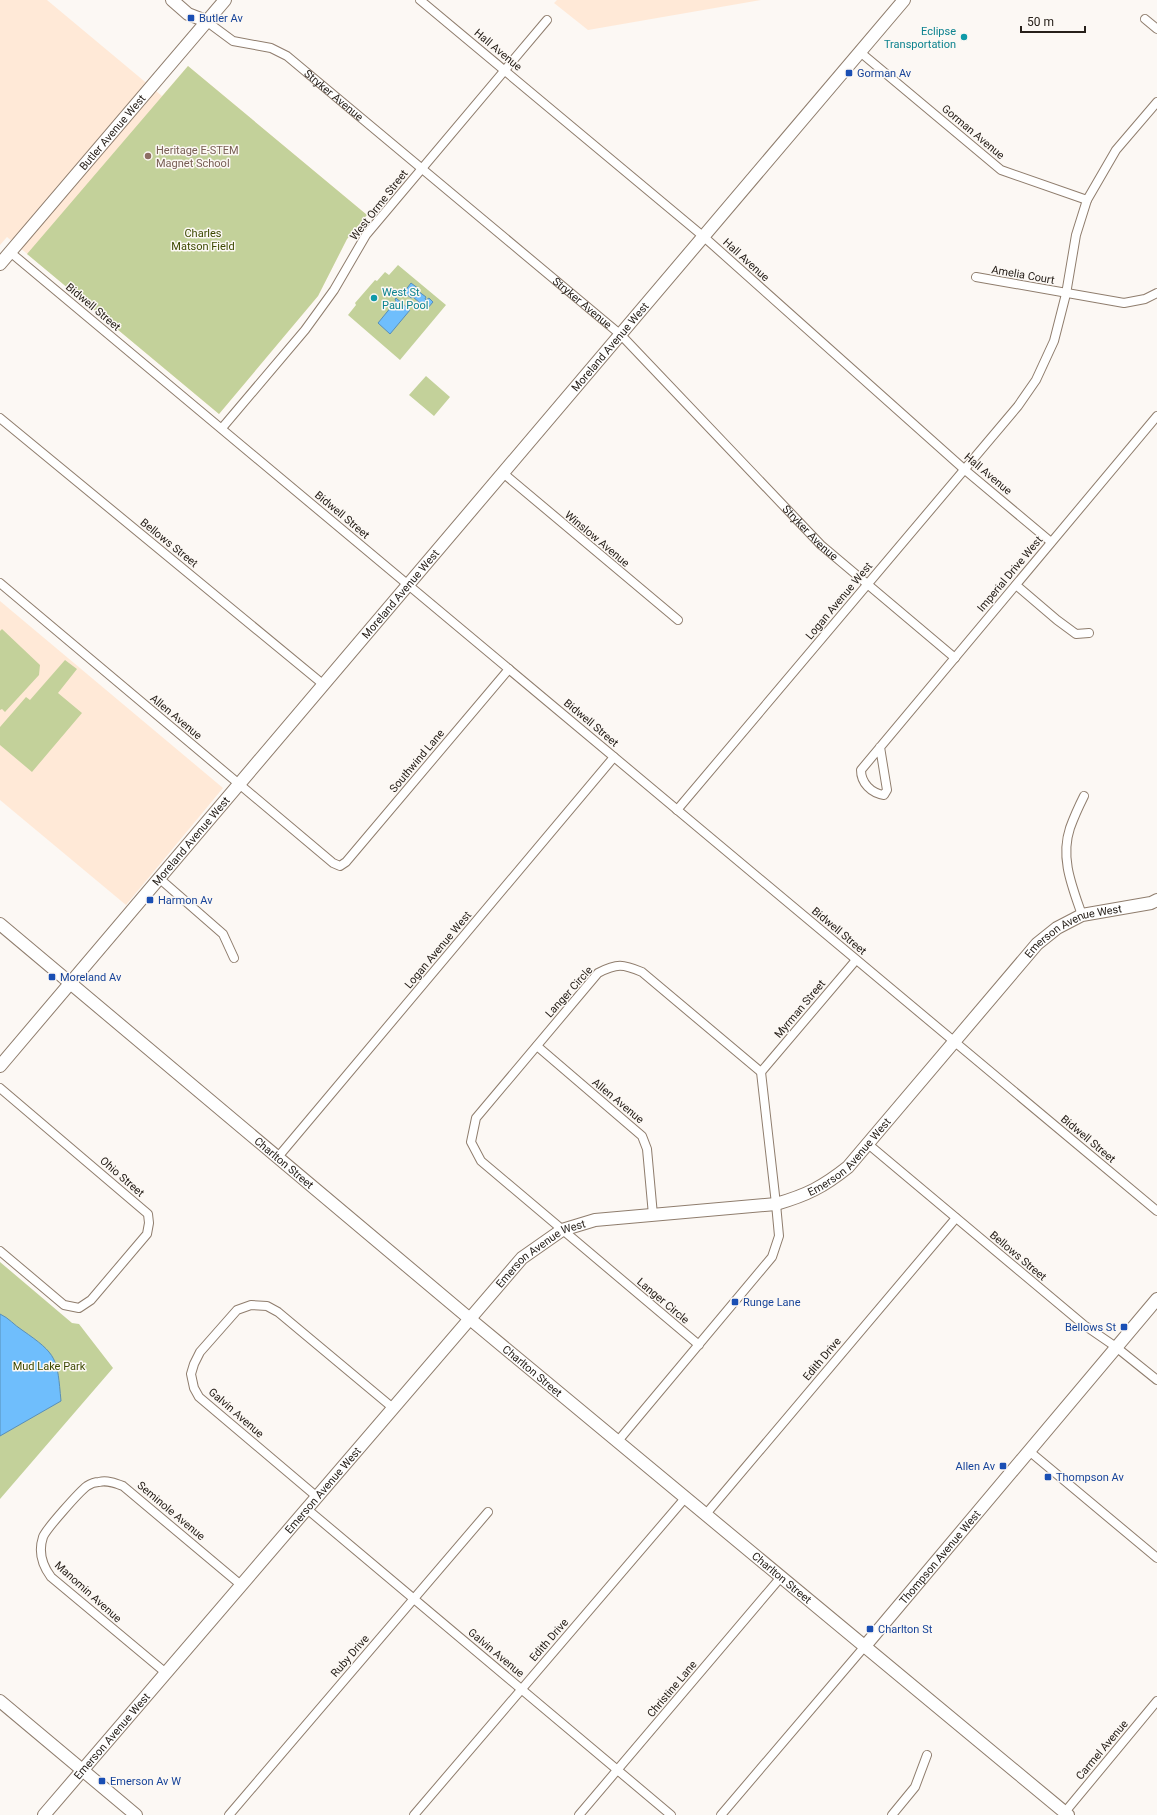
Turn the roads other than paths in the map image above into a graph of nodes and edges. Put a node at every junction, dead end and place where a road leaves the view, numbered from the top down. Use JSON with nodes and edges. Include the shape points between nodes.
{"nodes":[{"id":1,"x":172,"y":0,"type":"edge"},
{"id":2,"x":225,"y":0,"type":"edge"},
{"id":3,"x":420,"y":0,"type":"edge"},
{"id":4,"x":904,"y":0,"type":"edge"},
{"id":5,"x":1145,"y":19,"type":"dead end"},
{"id":6,"x":547,"y":20,"type":"dead end"},
{"id":7,"x":206,"y":21,"type":"junction"},
{"id":8,"x":1157,"y":29,"type":"edge"},
{"id":9,"x":860,"y":52,"type":"junction"},
{"id":10,"x":505,"y":70,"type":"junction"},
{"id":11,"x":1157,"y":102,"type":"edge"},
{"id":12,"x":422,"y":169,"type":"junction"},
{"id":13,"x":1087,"y":200,"type":"junction"},
{"id":14,"x":704,"y":237,"type":"junction"},
{"id":15,"x":10,"y":252,"type":"junction"},
{"id":16,"x":0,"y":264,"type":"edge"},
{"id":17,"x":976,"y":277,"type":"dead end"},
{"id":18,"x":1157,"y":293,"type":"edge"},
{"id":19,"x":1066,"y":294,"type":"junction"},
{"id":20,"x":621,"y":334,"type":"junction"},
{"id":21,"x":1157,"y":416,"type":"edge"},
{"id":22,"x":0,"y":418,"type":"edge"},
{"id":23,"x":222,"y":428,"type":"junction"},
{"id":24,"x":965,"y":470,"type":"junction"},
{"id":25,"x":503,"y":474,"type":"junction"},
{"id":26,"x":1051,"y":542,"type":"junction"},
{"id":27,"x":0,"y":583,"type":"edge"},
{"id":28,"x":868,"y":584,"type":"junction"},
{"id":29,"x":1016,"y":584,"type":"junction"},
{"id":30,"x":409,"y":585,"type":"junction"},
{"id":31,"x":678,"y":620,"type":"dead end"},
{"id":32,"x":1089,"y":633,"type":"dead end"},
{"id":33,"x":955,"y":658,"type":"junction"},
{"id":34,"x":508,"y":669,"type":"junction"},
{"id":35,"x":324,"y":685,"type":"junction"},
{"id":36,"x":880,"y":746,"type":"junction"},
{"id":37,"x":614,"y":757,"type":"junction"},
{"id":38,"x":240,"y":784,"type":"junction"},
{"id":39,"x":1084,"y":796,"type":"dead end"},
{"id":40,"x":677,"y":810,"type":"junction"},
{"id":41,"x":340,"y":866,"type":"joint"},
{"id":42,"x":160,"y":878,"type":"junction"},
{"id":43,"x":1157,"y":900,"type":"edge"},
{"id":44,"x":1082,"y":915,"type":"junction"},
{"id":45,"x":0,"y":924,"type":"edge"},
{"id":46,"x":234,"y":958,"type":"dead end"},
{"id":47,"x":856,"y":960,"type":"junction"},
{"id":48,"x":71,"y":983,"type":"junction"},
{"id":49,"x":954,"y":1042,"type":"junction"},
{"id":50,"x":537,"y":1046,"type":"junction"},
{"id":51,"x":0,"y":1066,"type":"edge"},
{"id":52,"x":761,"y":1072,"type":"junction"},
{"id":53,"x":0,"y":1088,"type":"edge"},
{"id":54,"x":868,"y":1144,"type":"junction"},
{"id":55,"x":278,"y":1157,"type":"junction"},
{"id":56,"x":776,"y":1204,"type":"junction"},
{"id":57,"x":1157,"y":1211,"type":"edge"},
{"id":58,"x":653,"y":1215,"type":"junction"},
{"id":59,"x":956,"y":1218,"type":"junction"},
{"id":60,"x":562,"y":1230,"type":"junction"},
{"id":61,"x":0,"y":1251,"type":"edge"},
{"id":62,"x":1157,"y":1299,"type":"edge"},
{"id":63,"x":470,"y":1319,"type":"junction"},
{"id":64,"x":699,"y":1345,"type":"junction"},
{"id":65,"x":1116,"y":1347,"type":"junction"},
{"id":66,"x":1157,"y":1380,"type":"edge"},
{"id":67,"x":393,"y":1408,"type":"junction"},
{"id":68,"x":618,"y":1441,"type":"junction"},
{"id":69,"x":1029,"y":1451,"type":"junction"},
{"id":70,"x":79,"y":1493,"type":"joint"},
{"id":71,"x":316,"y":1496,"type":"junction"},
{"id":72,"x":686,"y":1498,"type":"junction"},
{"id":73,"x":307,"y":1509,"type":"junction"},
{"id":74,"x":488,"y":1512,"type":"dead end"},
{"id":75,"x":706,"y":1514,"type":"junction"},
{"id":76,"x":1157,"y":1558,"type":"edge"},
{"id":77,"x":781,"y":1577,"type":"junction"},
{"id":78,"x":241,"y":1585,"type":"junction"},
{"id":79,"x":414,"y":1599,"type":"junction"},
{"id":80,"x":865,"y":1646,"type":"junction"},
{"id":81,"x":166,"y":1673,"type":"junction"},
{"id":82,"x":521,"y":1689,"type":"junction"},
{"id":83,"x":0,"y":1701,"type":"edge"},
{"id":84,"x":1157,"y":1701,"type":"edge"},
{"id":85,"x":927,"y":1755,"type":"dead end"},
{"id":86,"x":617,"y":1770,"type":"junction"},
{"id":87,"x":82,"y":1771,"type":"junction"},
{"id":88,"x":1063,"y":1813,"type":"edge"},
{"id":89,"x":44,"y":1815,"type":"edge"},
{"id":90,"x":136,"y":1815,"type":"edge"},
{"id":91,"x":229,"y":1815,"type":"edge"},
{"id":92,"x":414,"y":1815,"type":"edge"},
{"id":93,"x":579,"y":1815,"type":"edge"},
{"id":94,"x":671,"y":1815,"type":"edge"},
{"id":95,"x":721,"y":1815,"type":"edge"},
{"id":96,"x":892,"y":1815,"type":"edge"}],
"edges":[{"from":1,"to":7,"type":"street","name":"Stryker Avenue","via":[[188,14]]},
{"from":2,"to":7,"type":"street","name":"Butler Avenue West"},
{"from":3,"to":10,"type":"street","name":"Hall Avenue"},
{"from":4,"to":9,"type":"street","name":"Moreland Avenue West"},
{"from":5,"to":8,"type":"street"},
{"from":6,"to":10,"type":"street","name":"West Orme Street"},
{"from":7,"to":12,"type":"street","name":"Stryker Avenue","via":[[233,41],[271,48],[287,56]]},
{"from":7,"to":15,"type":"street","name":"Butler Avenue West"},
{"from":9,"to":13,"type":"street","name":"Gorman Avenue","via":[[1001,170]]},
{"from":9,"to":14,"type":"street","name":"Moreland Avenue West"},
{"from":10,"to":12,"type":"street","name":"West Orme Street"},
{"from":10,"to":14,"type":"street","name":"Hall Avenue"},
{"from":11,"to":13,"type":"street","name":"Logan Avenue West","via":[[1116,150]]},
{"from":12,"to":20,"type":"street","name":"Stryker Avenue"},
{"from":12,"to":23,"type":"street","name":"West Orme Street","via":[[366,235],[334,290],[305,330]]},
{"from":13,"to":19,"type":"street","name":"Logan Avenue West","via":[[1076,235]]},
{"from":14,"to":20,"type":"street","name":"Moreland Avenue West"},
{"from":14,"to":24,"type":"street","name":"Hall Avenue"},
{"from":15,"to":16,"type":"street","name":"Butler Avenue West"},
{"from":15,"to":23,"type":"street","name":"Bidwell Street"},
{"from":17,"to":19,"type":"street","name":"Amelia Court"},
{"from":18,"to":19,"type":"street","name":"Amelia Court","via":[[1145,299],[1124,303]]},
{"from":19,"to":24,"type":"street","name":"Logan Avenue West","via":[[1054,341],[1036,380]]},
{"from":20,"to":25,"type":"street","name":"Moreland Avenue West"},
{"from":20,"to":28,"type":"street","name":"Stryker Avenue","via":[[821,545]]},
{"from":21,"to":26,"type":"street","name":"Imperial Drive West"},
{"from":22,"to":35,"type":"street","name":"Bellows Street"},
{"from":23,"to":30,"type":"street","name":"Bidwell Street"},
{"from":24,"to":26,"type":"street","name":"Hall Avenue"},
{"from":24,"to":28,"type":"street","name":"Logan Avenue West"},
{"from":25,"to":30,"type":"street","name":"Moreland Avenue West"},
{"from":25,"to":31,"type":"street","name":"Winslow Avenue"},
{"from":26,"to":29,"type":"street","name":"Imperial Drive West"},
{"from":27,"to":38,"type":"street","name":"Allen Avenue"},
{"from":28,"to":33,"type":"street","name":"Stryker Avenue"},
{"from":28,"to":40,"type":"street","name":"Logan Avenue West"},
{"from":29,"to":32,"type":"street","via":[[1076,634]]},
{"from":29,"to":33,"type":"street","name":"Imperial Drive West"},
{"from":30,"to":34,"type":"street","name":"Bidwell Street"},
{"from":30,"to":35,"type":"street","name":"Moreland Avenue West"},
{"from":33,"to":36,"type":"street","name":"Imperial Drive West"},
{"from":34,"to":37,"type":"street","name":"Bidwell Street"},
{"from":34,"to":41,"type":"street","name":"Southwind Lane"},
{"from":35,"to":38,"type":"street","name":"Moreland Avenue West"},
{"from":36,"to":36,"type":"street","name":"Imperial Drive West","via":[[860,770],[861,779],[865,784],[877,794],[884,795],[887,790]]},
{"from":37,"to":40,"type":"street","name":"Bidwell Street"},
{"from":37,"to":55,"type":"street","name":"Logan Avenue West"},
{"from":38,"to":41,"type":"street","name":"Allen Avenue","via":[[333,863]]},
{"from":38,"to":42,"type":"street","name":"Moreland Avenue West"},
{"from":39,"to":44,"type":"street","via":[[1070,828],[1065,854],[1069,878]]},
{"from":40,"to":47,"type":"street","name":"Bidwell Street"},
{"from":42,"to":46,"type":"street","via":[[223,934]]},
{"from":42,"to":48,"type":"street","name":"Moreland Avenue West"},
{"from":43,"to":44,"type":"street","name":"Emerson Avenue West"},
{"from":44,"to":49,"type":"street","name":"Emerson Avenue West","via":[[1057,928],[1037,944]]},
{"from":45,"to":48,"type":"street","name":"Charlton Street"},
{"from":47,"to":49,"type":"street","name":"Bidwell Street"},
{"from":47,"to":52,"type":"street","name":"Myrman Street"},
{"from":48,"to":51,"type":"street","name":"Moreland Avenue West"},
{"from":48,"to":55,"type":"street","name":"Charlton Street"},
{"from":49,"to":54,"type":"street","name":"Emerson Avenue West"},
{"from":49,"to":57,"type":"street","name":"Bidwell Street"},
{"from":50,"to":52,"type":"street","name":"Langer Circle","via":[[598,973],[611,967],[625,965],[642,972]]},
{"from":50,"to":58,"type":"street","name":"Allen Avenue","via":[[642,1136],[647,1149]]},
{"from":50,"to":60,"type":"street","name":"Langer Circle","via":[[476,1118],[471,1142],[481,1161]]},
{"from":52,"to":56,"type":"street"},
{"from":53,"to":61,"type":"street","name":"Ohio Street","via":[[148,1214],[149,1223],[147,1234],[91,1300],[80,1308],[64,1305]]},
{"from":54,"to":56,"type":"street","name":"Emerson Avenue West","via":[[848,1167],[827,1184],[803,1196]]},
{"from":54,"to":59,"type":"street","name":"Bellows Street"},
{"from":55,"to":63,"type":"street","name":"Charlton Street"},
{"from":56,"to":58,"type":"street","name":"Emerson Avenue West"},
{"from":56,"to":64,"type":"street","via":[[778,1236],[772,1257]]},
{"from":58,"to":60,"type":"street","name":"Emerson Avenue West","via":[[595,1220]]},
{"from":59,"to":65,"type":"street","name":"Bellows Street","via":[[1084,1325]]},
{"from":59,"to":75,"type":"street","name":"Edith Drive"},
{"from":60,"to":63,"type":"street","name":"Emerson Avenue West","via":[[522,1258]]},
{"from":60,"to":64,"type":"street","name":"Langer Circle"},
{"from":62,"to":65,"type":"street","name":"Thompson Avenue West"},
{"from":63,"to":67,"type":"street","name":"Emerson Avenue West"},
{"from":63,"to":68,"type":"street","name":"Charlton Street"},
{"from":64,"to":68,"type":"street"},
{"from":65,"to":66,"type":"street","name":"Bellows Street"},
{"from":65,"to":69,"type":"street","name":"Thompson Avenue West"},
{"from":67,"to":71,"type":"street","name":"Emerson Avenue West"},
{"from":67,"to":71,"type":"street","name":"Galvin Avenue","via":[[278,1312],[267,1306],[251,1305],[237,1310],[200,1352],[191,1374],[199,1397]]},
{"from":68,"to":72,"type":"street","name":"Charlton Street"},
{"from":69,"to":76,"type":"street"},
{"from":69,"to":80,"type":"street","name":"Thompson Avenue West"},
{"from":70,"to":78,"type":"street","name":"Seminole Avenue","via":[[88,1485],[99,1481],[123,1486]]},
{"from":70,"to":81,"type":"street","name":"Manomin Avenue","via":[[44,1536],[41,1551],[43,1566],[51,1577]]},
{"from":71,"to":73,"type":"street","name":"Emerson Avenue West"},
{"from":72,"to":75,"type":"street","name":"Charlton Street"},
{"from":72,"to":82,"type":"street","name":"Edith Drive"},
{"from":73,"to":78,"type":"street","name":"Emerson Avenue West"},
{"from":73,"to":79,"type":"street","name":"Galvin Avenue"},
{"from":74,"to":79,"type":"street","name":"Ruby Drive"},
{"from":75,"to":77,"type":"street","name":"Charlton Street"},
{"from":77,"to":80,"type":"street","name":"Charlton Street"},
{"from":77,"to":86,"type":"street","name":"Christine Lane"},
{"from":78,"to":81,"type":"street","name":"Emerson Avenue West"},
{"from":79,"to":82,"type":"street","name":"Galvin Avenue"},
{"from":79,"to":91,"type":"street","name":"Ruby Drive"},
{"from":80,"to":88,"type":"street","name":"Charlton Street"},
{"from":80,"to":95,"type":"street","name":"Thompson Avenue West"},
{"from":81,"to":87,"type":"street","name":"Emerson Avenue West"},
{"from":82,"to":86,"type":"street","name":"Galvin Avenue"},
{"from":82,"to":92,"type":"street","name":"Edith Drive"},
{"from":83,"to":87,"type":"street"},
{"from":84,"to":88,"type":"street","name":"Carmel Avenue"},
{"from":85,"to":96,"type":"street","via":[[915,1787]]},
{"from":86,"to":93,"type":"street","name":"Christine Lane"},
{"from":86,"to":94,"type":"street","name":"Galvin Avenue"},
{"from":87,"to":89,"type":"street","name":"Emerson Avenue West"},
{"from":87,"to":90,"type":"street"}]}
